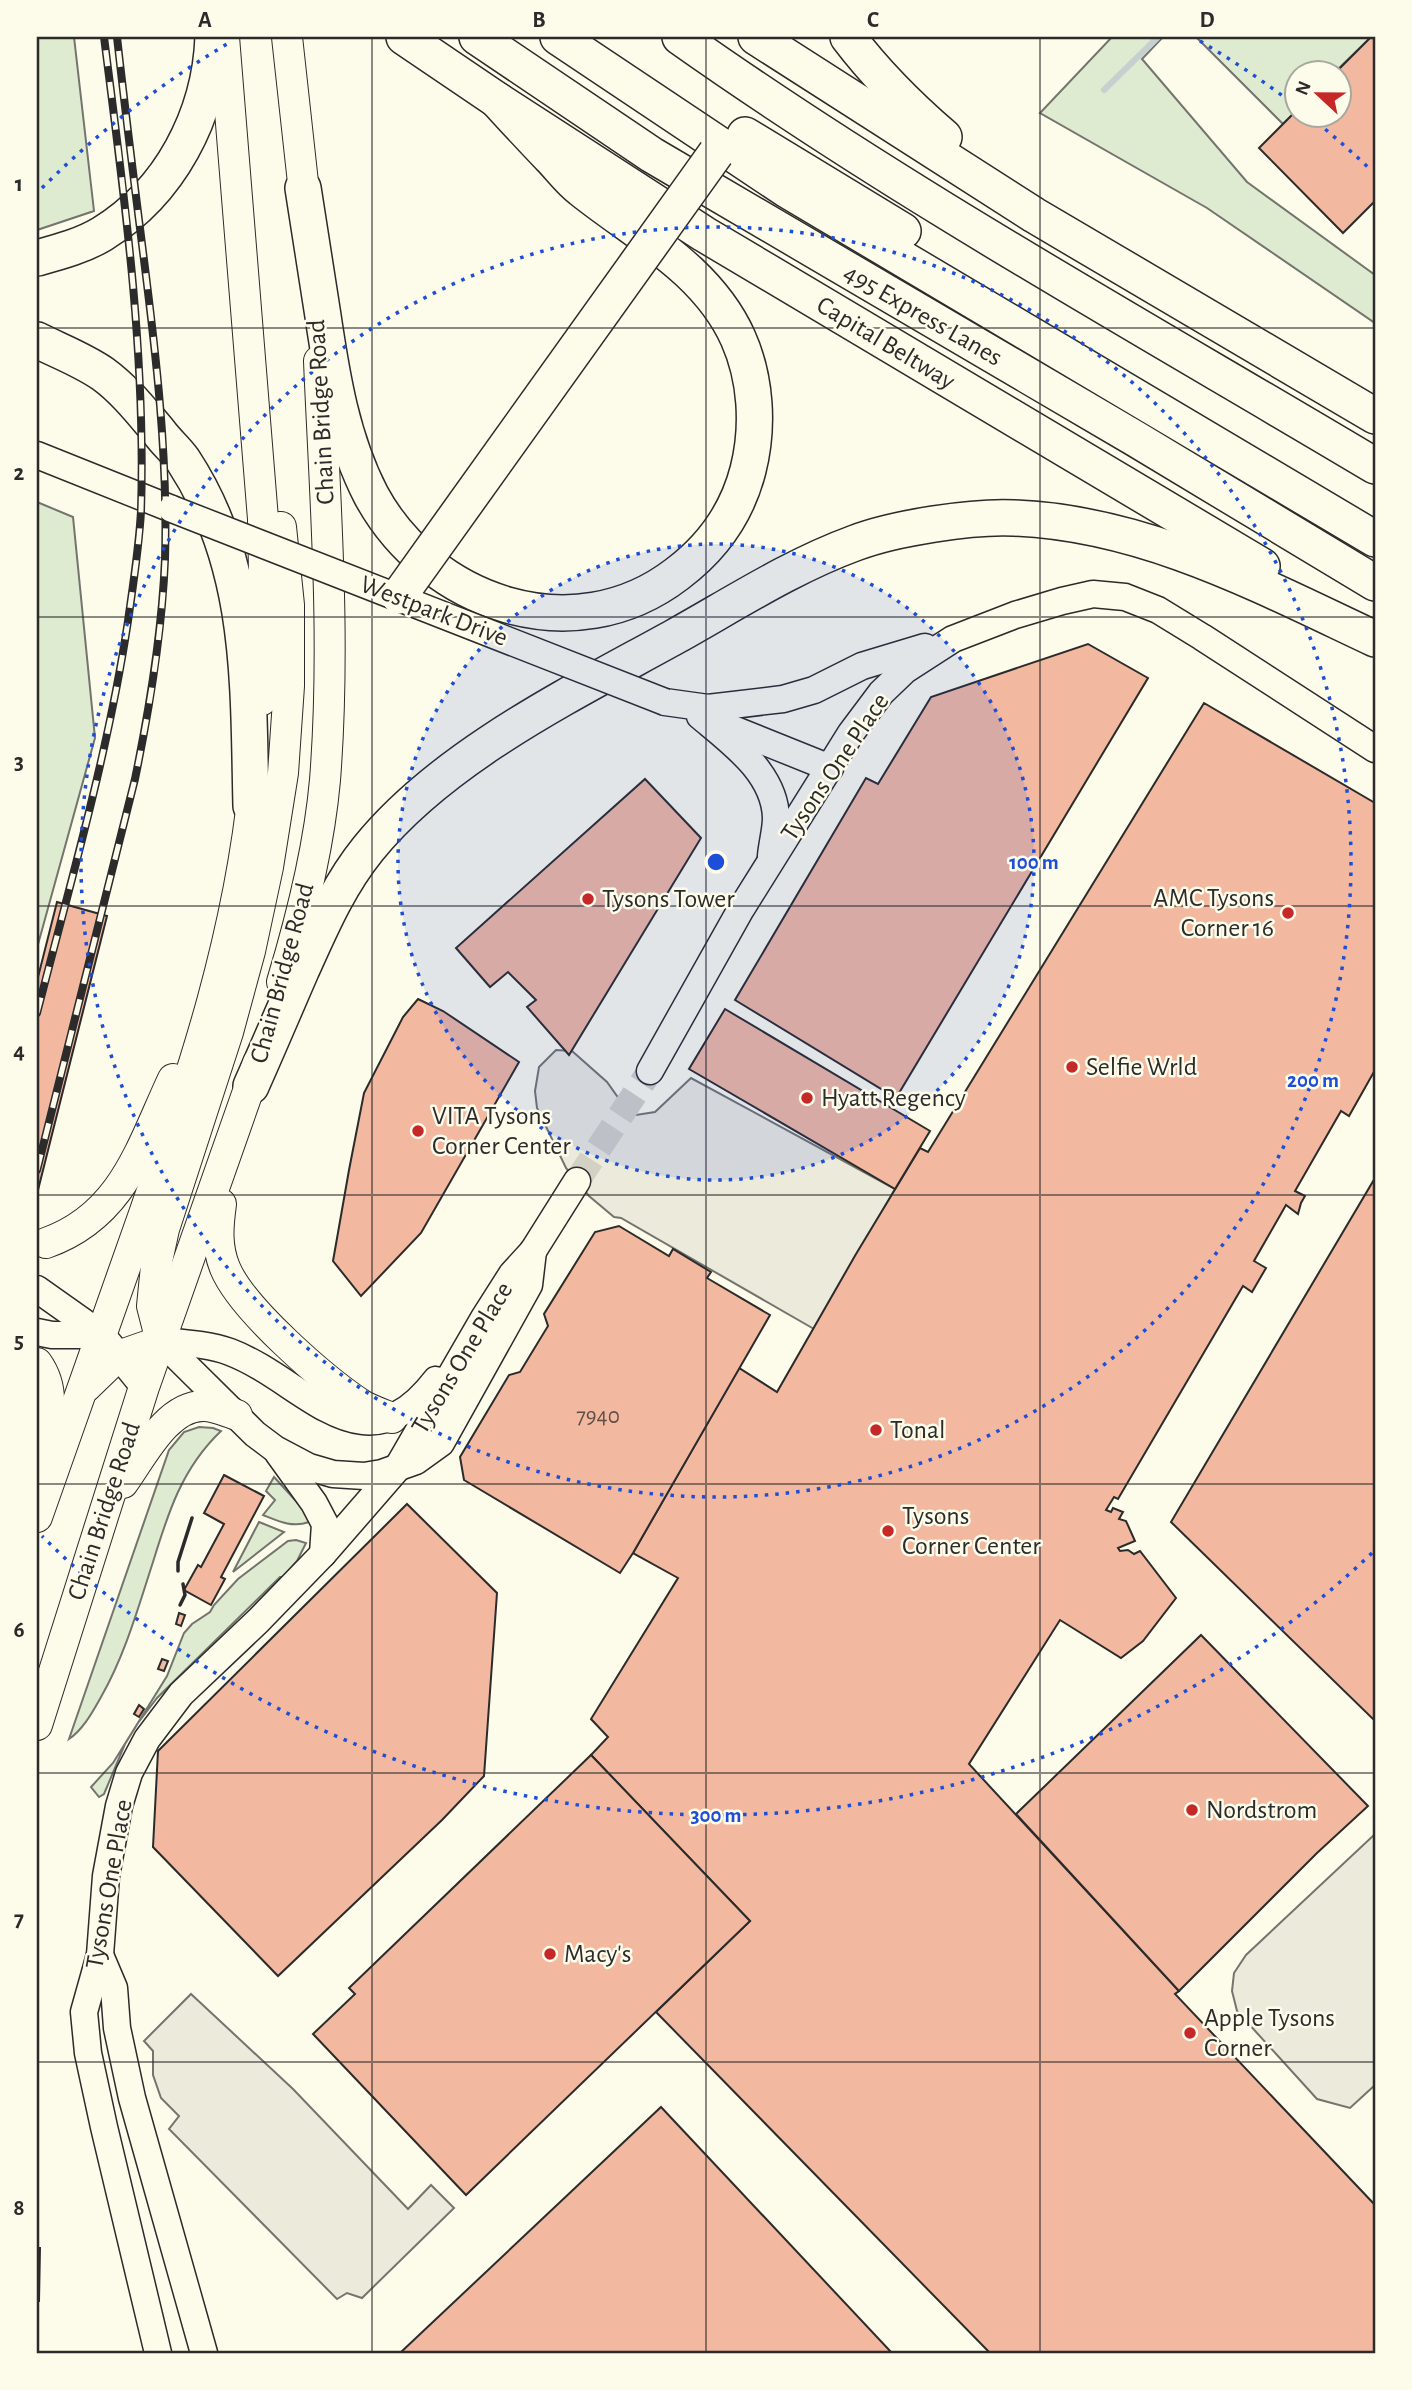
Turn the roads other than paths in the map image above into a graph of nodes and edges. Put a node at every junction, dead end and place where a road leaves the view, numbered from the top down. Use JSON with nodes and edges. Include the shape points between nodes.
{"nodes":[{"id":1,"x":213,"y":37,"type":"edge"},
{"id":2,"x":224,"y":37,"type":"edge"},
{"id":3,"x":288,"y":37,"type":"edge"},
{"id":4,"x":404,"y":37,"type":"edge"},
{"id":5,"x":477,"y":37,"type":"edge"},
{"id":6,"x":558,"y":37,"type":"edge"},
{"id":7,"x":601,"y":37,"type":"edge"},
{"id":8,"x":680,"y":37,"type":"edge"},
{"id":9,"x":757,"y":37,"type":"edge"},
{"id":10,"x":848,"y":37,"type":"edge"},
{"id":11,"x":497,"y":100,"type":"junction"},
{"id":12,"x":724,"y":142,"type":"junction"},
{"id":13,"x":303,"y":188,"type":"junction"},
{"id":14,"x":1034,"y":215,"type":"junction"},
{"id":15,"x":37,"y":258,"type":"edge"},
{"id":16,"x":37,"y":340,"type":"edge"},
{"id":17,"x":1375,"y":416,"type":"edge"},
{"id":18,"x":37,"y":455,"type":"edge"},
{"id":19,"x":259,"y":466,"type":"junction"},
{"id":20,"x":1375,"y":466,"type":"edge"},
{"id":21,"x":1375,"y":512,"type":"edge"},
{"id":22,"x":1375,"y":539,"type":"edge"},
{"id":23,"x":1375,"y":583,"type":"edge"},
{"id":24,"x":399,"y":596,"type":"junction"},
{"id":25,"x":1375,"y":637,"type":"edge"},
{"id":26,"x":953,"y":639,"type":"junction"},
{"id":27,"x":664,"y":702,"type":"junction"},
{"id":28,"x":700,"y":716,"type":"junction"},
{"id":29,"x":1375,"y":749,"type":"edge"},
{"id":30,"x":830,"y":768,"type":"junction"},
{"id":31,"x":251,"y":806,"type":"junction"},
{"id":32,"x":769,"y":866,"type":"junction"},
{"id":33,"x":217,"y":987,"type":"junction"},
{"id":34,"x":650,"y":1071,"type":"tunnel mouth"},
{"id":35,"x":251,"y":1086,"type":"junction"},
{"id":36,"x":232,"y":1140,"type":"junction"},
{"id":37,"x":577,"y":1181,"type":"tunnel mouth"},
{"id":38,"x":46,"y":1243,"type":"dead end"},
{"id":39,"x":533,"y":1251,"type":"junction"},
{"id":40,"x":187,"y":1269,"type":"junction"},
{"id":41,"x":37,"y":1289,"type":"edge"},
{"id":42,"x":152,"y":1306,"type":"junction"},
{"id":43,"x":484,"y":1318,"type":"junction"},
{"id":44,"x":37,"y":1332,"type":"edge"},
{"id":45,"x":161,"y":1340,"type":"junction"},
{"id":46,"x":111,"y":1345,"type":"junction"},
{"id":47,"x":37,"y":1363,"type":"edge"},
{"id":48,"x":144,"y":1387,"type":"junction"},
{"id":49,"x":236,"y":1415,"type":"junction"},
{"id":50,"x":392,"y":1418,"type":"junction"},
{"id":51,"x":275,"y":1449,"type":"junction"},
{"id":52,"x":396,"y":1469,"type":"junction"},
{"id":53,"x":37,"y":1475,"type":"edge"},
{"id":54,"x":106,"y":1505,"type":"junction"},
{"id":55,"x":37,"y":1517,"type":"edge"},
{"id":56,"x":323,"y":1554,"type":"junction"},
{"id":57,"x":37,"y":1725,"type":"edge"},
{"id":58,"x":100,"y":1955,"type":"junction"},
{"id":59,"x":158,"y":2353,"type":"edge"},
{"id":60,"x":204,"y":2353,"type":"edge"}],
"edges":[{"from":1,"to":15,"type":"highway","via":[[199,113],[172,167],[149,195],[111,228],[72,248]]},
{"from":2,"to":19,"type":"main road"},
{"from":3,"to":13,"type":"main road","name":"Chain Bridge Road"},
{"from":4,"to":11,"type":"highway","name":"Capital Beltway"},
{"from":5,"to":23,"type":"highway","name":"495 Express Lanes","via":[[674,168]]},
{"from":6,"to":12,"type":"highway"},
{"from":7,"to":12,"type":"highway"},
{"from":8,"to":20,"type":"highway","via":[[972,226]]},
{"from":9,"to":14,"type":"highway"},
{"from":10,"to":14,"type":"highway","via":[[908,106]]},
{"from":11,"to":13,"type":"highway","via":[[578,187],[688,270],[712,295],[747,361],[754,401],[754,446],[743,487],[730,517],[700,557],[659,588],[620,604],[548,614],[471,592],[410,549],[372,495],[343,423]]},
{"from":11,"to":25,"type":"highway","name":"Capital Beltway","via":[[716,241],[1089,461]]},
{"from":12,"to":21,"type":"highway"},
{"from":12,"to":22,"type":"highway","via":[[799,197]]},
{"from":12,"to":24,"type":"highway","bridge":true},
{"from":13,"to":35,"type":"main road","name":"Chain Bridge Road","via":[[317,316],[331,592],[324,781],[303,914]]},
{"from":14,"to":17,"type":"highway"},
{"from":16,"to":31,"type":"highway","via":[[103,374],[134,402],[182,458],[211,508],[238,594],[248,673]]},
{"from":18,"to":24,"type":"street","name":"Westpark Drive","bridge":true},
{"from":19,"to":31,"type":"main road","via":[[265,626]]},
{"from":19,"to":42,"type":"main road","via":[[281,524],[289,605],[283,773],[250,951],[164,1229]]},
{"from":24,"to":27,"type":"street","name":"Westpark Drive","bridge":true},
{"from":25,"to":35,"type":"highway","via":[[1191,555],[1064,524],[1012,517],[924,526],[859,541],[799,566],[531,717],[442,777],[399,815],[367,850],[329,909]]},
{"from":26,"to":27,"type":"street","via":[[862,666],[814,690],[783,699],[708,708]]},
{"from":26,"to":29,"type":"street","name":"Tysons One Place","via":[[1062,601],[1093,594],[1125,597],[1202,636]]},
{"from":26,"to":30,"type":"street","name":"Tysons One Place","via":[[905,670],[881,693]]},
{"from":27,"to":28,"type":"street","name":"Westpark Drive"},
{"from":28,"to":30,"type":"street","name":"Westpark Drive"},
{"from":28,"to":32,"type":"street","via":[[737,747],[768,785],[776,816]]},
{"from":30,"to":32,"type":"street","name":"Tysons One Place"},
{"from":31,"to":33,"type":"main road"},
{"from":32,"to":34,"type":"street","name":"Tysons One Place"},
{"from":33,"to":38,"type":"main road","via":[[125,1180],[90,1220]]},
{"from":33,"to":46,"type":"main road"},
{"from":35,"to":36,"type":"main road","name":"Chain Bridge Road"},
{"from":36,"to":40,"type":"main road","name":"Chain Bridge Road"},
{"from":36,"to":50,"type":"main road","via":[[217,1239],[226,1269],[248,1304],[299,1355],[364,1406]]},
{"from":37,"to":39,"type":"street","name":"Tysons One Place"},
{"from":39,"to":43,"type":"street","name":"Tysons One Place"},
{"from":39,"to":52,"type":"street","name":"Tysons One Place","via":[[530,1285],[441,1443]]},
{"from":40,"to":42,"type":"main road","via":[[170,1293]]},
{"from":40,"to":45,"type":"main road","name":"Chain Bridge Road"},
{"from":41,"to":46,"type":"street"},
{"from":42,"to":45,"type":"main road"},
{"from":42,"to":46,"type":"main road"},
{"from":43,"to":50,"type":"street","via":[[426,1393]]},
{"from":43,"to":52,"type":"street","name":"Tysons One Place"},
{"from":44,"to":46,"type":"street"},
{"from":45,"to":46,"type":"main road"},
{"from":45,"to":48,"type":"main road","name":"Chain Bridge Road"},
{"from":45,"to":49,"type":"street"},
{"from":45,"to":50,"type":"street","via":[[228,1351],[348,1418],[372,1423]]},
{"from":46,"to":48,"type":"street"},
{"from":46,"to":55,"type":"main road","via":[[80,1394]]},
{"from":47,"to":53,"type":"main road","via":[[45,1375],[51,1405]]},
{"from":48,"to":54,"type":"main road","name":"Chain Bridge Road"},
{"from":49,"to":51,"type":"street"},
{"from":49,"to":54,"type":"main road","via":[[204,1405],[182,1412],[159,1429]]},
{"from":51,"to":52,"type":"street","via":[[333,1474],[364,1476]]},
{"from":51,"to":56,"type":"street","via":[[326,1524]]},
{"from":52,"to":56,"type":"street","name":"Tysons One Place"},
{"from":54,"to":57,"type":"main road","name":"Chain Bridge Road"},
{"from":56,"to":58,"type":"street","name":"Tysons One Place","via":[[181,1694],[147,1739],[129,1773],[120,1806],[106,1876]]},
{"from":58,"to":59,"type":"street","name":"Tysons One Place","via":[[84,2012],[88,2053]]},
{"from":58,"to":60,"type":"street","via":[[114,1988],[132,2098]]}]}
